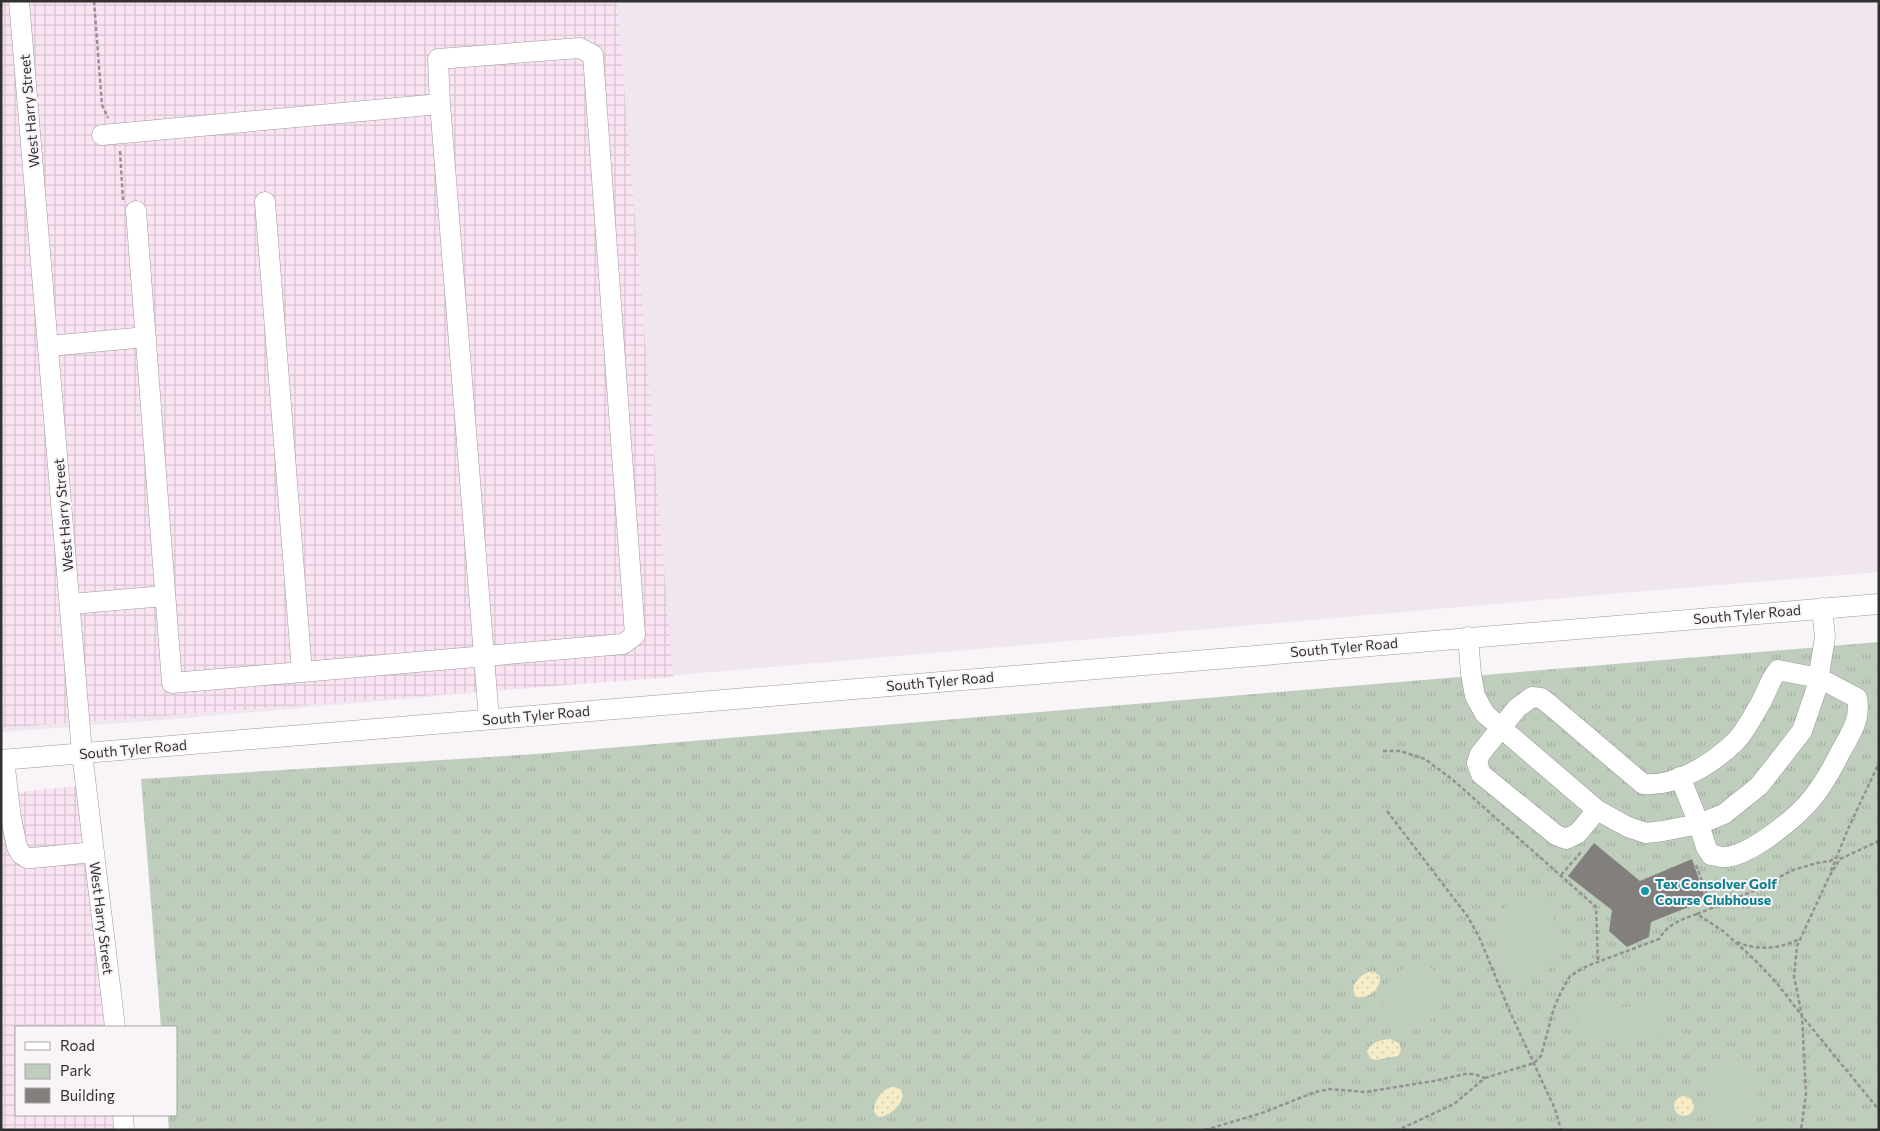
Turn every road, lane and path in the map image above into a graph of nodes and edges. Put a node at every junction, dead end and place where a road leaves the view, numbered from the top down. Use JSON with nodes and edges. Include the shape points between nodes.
{"nodes":[{"id":1,"x":19,"y":1,"type":"edge"},
{"id":2,"x":440,"y":104,"type":"junction"},
{"id":3,"x":102,"y":135,"type":"dead end"},
{"id":4,"x":265,"y":202,"type":"dead end"},
{"id":5,"x":136,"y":211,"type":"dead end"},
{"id":6,"x":146,"y":337,"type":"junction"},
{"id":7,"x":48,"y":346,"type":"junction"},
{"id":8,"x":165,"y":596,"type":"junction"},
{"id":9,"x":70,"y":604,"type":"junction"},
{"id":10,"x":1879,"y":604,"type":"edge"},
{"id":11,"x":1822,"y":608,"type":"junction"},
{"id":12,"x":1468,"y":637,"type":"junction"},
{"id":13,"x":484,"y":655,"type":"junction"},
{"id":14,"x":302,"y":672,"type":"junction"},
{"id":15,"x":1819,"y":678,"type":"junction"},
{"id":16,"x":489,"y":719,"type":"junction"},
{"id":17,"x":1500,"y":728,"type":"junction"},
{"id":18,"x":1383,"y":750,"type":"dead end"},
{"id":19,"x":82,"y":753,"type":"junction"},
{"id":20,"x":3,"y":760,"type":"edge"},
{"id":21,"x":1879,"y":763,"type":"edge"},
{"id":22,"x":1680,"y":777,"type":"junction"},
{"id":23,"x":1387,"y":810,"type":"dead end"},
{"id":24,"x":1597,"y":810,"type":"junction"},
{"id":25,"x":6,"y":819,"type":"edge"},
{"id":26,"x":1699,"y":824,"type":"junction"},
{"id":27,"x":1879,"y":841,"type":"edge"},
{"id":28,"x":94,"y":852,"type":"junction"},
{"id":29,"x":1836,"y":857,"type":"junction"},
{"id":30,"x":1695,"y":863,"type":"dead end"},
{"id":31,"x":1829,"y":877,"type":"junction"},
{"id":32,"x":1712,"y":908,"type":"junction"},
{"id":33,"x":1697,"y":914,"type":"junction"},
{"id":34,"x":1801,"y":938,"type":"junction"},
{"id":35,"x":1733,"y":941,"type":"junction"},
{"id":36,"x":1598,"y":962,"type":"junction"},
{"id":37,"x":1802,"y":1016,"type":"junction"},
{"id":38,"x":114,"y":1026,"type":"edge"},
{"id":39,"x":1534,"y":1063,"type":"junction"},
{"id":40,"x":1485,"y":1078,"type":"junction"},
{"id":41,"x":1879,"y":1110,"type":"edge"},
{"id":42,"x":123,"y":1116,"type":"edge"},
{"id":43,"x":124,"y":1130,"type":"edge"},
{"id":44,"x":1205,"y":1130,"type":"edge"},
{"id":45,"x":1398,"y":1130,"type":"edge"},
{"id":46,"x":1561,"y":1130,"type":"edge"},
{"id":47,"x":1801,"y":1130,"type":"edge"}],
"edges":[{"from":1,"to":7,"type":"street","name":"West Harry Street"},
{"from":2,"to":3,"type":"street"},
{"from":2,"to":13,"type":"street"},
{"from":2,"to":13,"type":"street","via":[[438,59],[580,48],[593,55],[636,634],[623,644]]},
{"from":4,"to":14,"type":"street"},
{"from":5,"to":6,"type":"street"},
{"from":6,"to":7,"type":"street"},
{"from":6,"to":8,"type":"street"},
{"from":7,"to":9,"type":"street","name":"West Harry Street"},
{"from":8,"to":9,"type":"street"},
{"from":8,"to":14,"type":"street","via":[[172,683]]},
{"from":9,"to":19,"type":"street","name":"West Harry Street"},
{"from":10,"to":11,"type":"street","name":"South Tyler Road"},
{"from":11,"to":12,"type":"street","name":"South Tyler Road"},
{"from":11,"to":15,"type":"street","via":[[1825,636]]},
{"from":12,"to":16,"type":"street","name":"South Tyler Road"},
{"from":12,"to":17,"type":"street","via":[[1475,696],[1485,714]]},
{"from":13,"to":14,"type":"street"},
{"from":13,"to":16,"type":"street"},
{"from":15,"to":22,"type":"street","via":[[1778,670],[1736,741],[1707,763]]},
{"from":15,"to":26,"type":"street","via":[[1802,731],[1759,786],[1724,814]]},
{"from":15,"to":26,"type":"street","via":[[1857,698],[1859,711],[1854,729],[1808,803],[1769,838],[1730,856],[1711,855]]},
{"from":16,"to":19,"type":"street","name":"South Tyler Road"},
{"from":17,"to":22,"type":"street","via":[[1517,708],[1532,697],[1541,698],[1643,784],[1654,785]]},
{"from":17,"to":24,"type":"street"},
{"from":17,"to":24,"type":"street","via":[[1480,754],[1477,763],[1481,774],[1556,835],[1566,839],[1578,833]]},
{"from":18,"to":36,"type":"path","via":[[1400,750],[1425,759],[1596,907]]},
{"from":19,"to":20,"type":"street","name":"South Tyler Road"},
{"from":19,"to":28,"type":"street","name":"West Harry Street"},
{"from":20,"to":25,"type":"street"},
{"from":21,"to":29,"type":"path"},
{"from":22,"to":26,"type":"street"},
{"from":23,"to":39,"type":"path","via":[[1468,917]]},
{"from":24,"to":26,"type":"street","via":[[1646,833]]},
{"from":25,"to":28,"type":"street","via":[[17,848],[27,858]]},
{"from":27,"to":31,"type":"path","via":[[1840,859]]},
{"from":28,"to":38,"type":"street","name":"West Harry Street"},
{"from":29,"to":31,"type":"path"},
{"from":29,"to":32,"type":"path","via":[[1793,870]]},
{"from":30,"to":32,"type":"path"},
{"from":31,"to":34,"type":"path"},
{"from":32,"to":33,"type":"path"},
{"from":33,"to":35,"type":"path"},
{"from":33,"to":36,"type":"path","via":[[1672,924],[1659,939]]},
{"from":34,"to":35,"type":"path","via":[[1766,948],[1748,947]]},
{"from":34,"to":37,"type":"path","via":[[1794,976]]},
{"from":35,"to":37,"type":"path","via":[[1776,982]]},
{"from":36,"to":39,"type":"path","via":[[1570,976],[1554,1008],[1542,1056]]},
{"from":37,"to":41,"type":"path"},
{"from":37,"to":47,"type":"path","via":[[1806,1094]]},
{"from":39,"to":40,"type":"path"},
{"from":39,"to":46,"type":"path"},
{"from":40,"to":44,"type":"path","via":[[1465,1074],[1365,1092],[1330,1089]]},
{"from":40,"to":45,"type":"path","via":[[1454,1104]]},
{"from":42,"to":43,"type":"street"}]}
